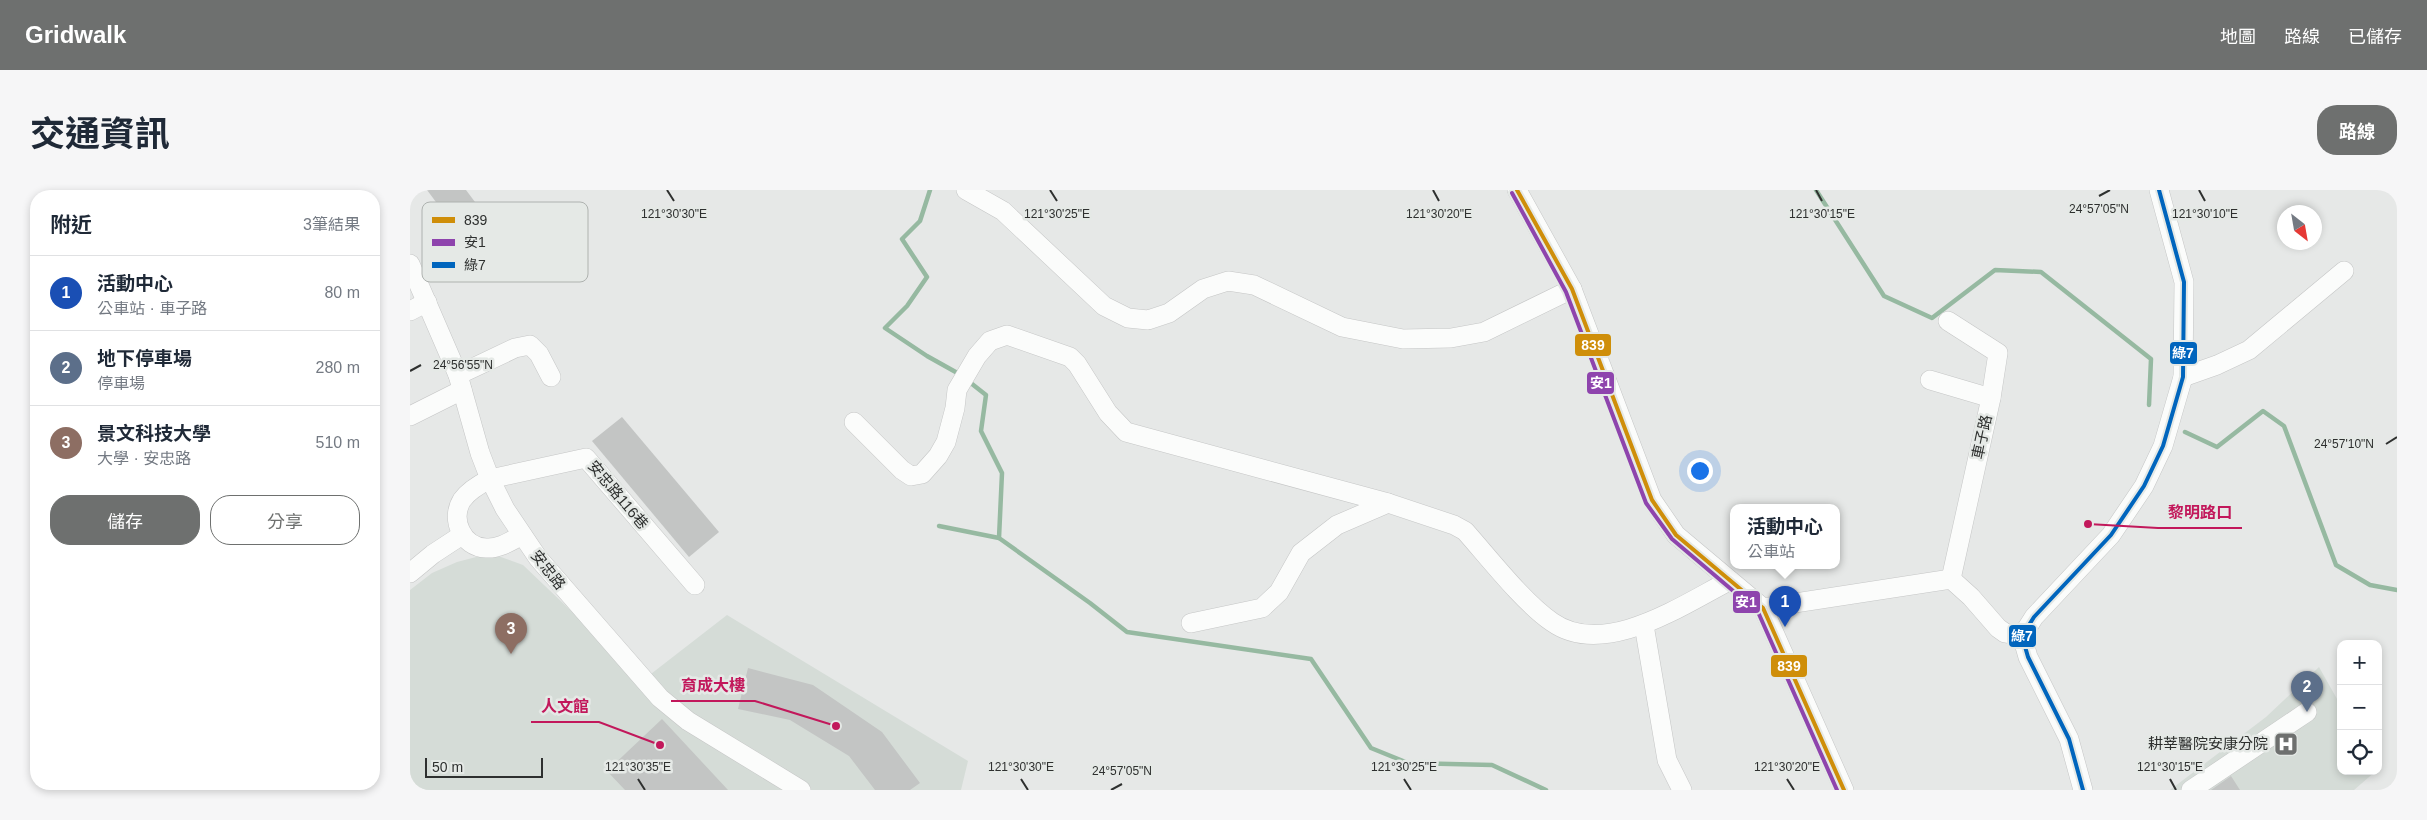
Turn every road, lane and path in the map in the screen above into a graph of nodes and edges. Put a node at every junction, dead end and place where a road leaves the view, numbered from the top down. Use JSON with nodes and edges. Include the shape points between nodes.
{"nodes":[{"id":1,"x":966,"y":190,"type":"edge"},
{"id":2,"x":1517,"y":190,"type":"edge"},
{"id":3,"x":2159,"y":190,"type":"edge"},
{"id":4,"x":410,"y":264,"type":"edge"},
{"id":5,"x":2344,"y":271,"type":"dead end"},
{"id":6,"x":1572,"y":289,"type":"junction"},
{"id":7,"x":418,"y":307,"type":"edge"},
{"id":8,"x":1948,"y":321,"type":"dead end"},
{"id":9,"x":2183,"y":376,"type":"junction"},
{"id":10,"x":551,"y":377,"type":"dead end"},
{"id":11,"x":1930,"y":380,"type":"dead end"},
{"id":12,"x":460,"y":382,"type":"junction"},
{"id":13,"x":1991,"y":398,"type":"junction"},
{"id":14,"x":410,"y":416,"type":"edge"},
{"id":15,"x":854,"y":422,"type":"dead end"},
{"id":16,"x":490,"y":479,"type":"junction"},
{"id":17,"x":1388,"y":503,"type":"junction"},
{"id":18,"x":462,"y":535,"type":"junction"},
{"id":19,"x":522,"y":535,"type":"junction"},
{"id":20,"x":410,"y":573,"type":"edge"},
{"id":21,"x":1951,"y":579,"type":"junction"},
{"id":22,"x":1729,"y":581,"type":"junction"},
{"id":23,"x":695,"y":585,"type":"dead end"},
{"id":24,"x":1763,"y":608,"type":"junction"},
{"id":25,"x":1191,"y":623,"type":"dead end"},
{"id":26,"x":1644,"y":625,"type":"junction"},
{"id":27,"x":2022,"y":636,"type":"junction"},
{"id":28,"x":2307,"y":712,"type":"dead end"},
{"id":29,"x":800,"y":790,"type":"edge"},
{"id":30,"x":1682,"y":790,"type":"edge"},
{"id":31,"x":1844,"y":790,"type":"edge"},
{"id":32,"x":2082,"y":790,"type":"edge"},
{"id":33,"x":2191,"y":790,"type":"edge"}],
"edges":[{"from":1,"to":6,"type":"street","via":[[1003,211],[1104,306],[1128,318],[1148,320],[1168,312],[1202,289],[1228,281],[1254,285],[1342,327],[1403,339],[1451,338],[1484,332]]},
{"from":2,"to":6,"type":"street"},
{"from":3,"to":9,"type":"street","via":[[2184,282]]},
{"from":4,"to":7,"type":"street","name":"安忠路"},
{"from":5,"to":9,"type":"street","via":[[2249,350],[2218,365]]},
{"from":6,"to":22,"type":"street","via":[[1652,500],[1676,535]]},
{"from":7,"to":12,"type":"street","name":"安忠路"},
{"from":8,"to":13,"type":"street","name":"車子路","via":[[1998,353]]},
{"from":9,"to":27,"type":"street","via":[[2163,446],[2144,486],[2111,535],[2034,616]]},
{"from":10,"to":12,"type":"street","via":[[539,354],[530,345],[515,348]]},
{"from":11,"to":13,"type":"street"},
{"from":12,"to":14,"type":"street"},
{"from":12,"to":16,"type":"street","name":"安忠路"},
{"from":13,"to":21,"type":"street","name":"車子路"},
{"from":15,"to":17,"type":"street","via":[[902,470],[911,476],[922,474],[946,442],[956,390],[967,371],[990,341],[1007,335],[1070,357],[1108,413],[1126,432]]},
{"from":16,"to":18,"type":"street","via":[[463,499],[457,518]]},
{"from":16,"to":19,"type":"street","name":"安忠路"},
{"from":16,"to":23,"type":"street","name":"安忠路116巷","via":[[586,458]]},
{"from":17,"to":25,"type":"street","via":[[1337,525],[1301,554],[1279,592],[1262,608]]},
{"from":17,"to":26,"type":"street","via":[[1465,530],[1531,604],[1553,623],[1580,634],[1599,636]]},
{"from":18,"to":19,"type":"street","via":[[476,547],[486,548]]},
{"from":18,"to":20,"type":"street"},
{"from":19,"to":29,"type":"street","name":"安忠路","via":[[554,579],[660,698],[688,721]]},
{"from":21,"to":24,"type":"street"},
{"from":21,"to":27,"type":"street","via":[[1998,628],[2005,633]]},
{"from":22,"to":24,"type":"street"},
{"from":22,"to":26,"type":"street"},
{"from":24,"to":31,"type":"street"},
{"from":26,"to":30,"type":"street","via":[[1667,760]]},
{"from":27,"to":32,"type":"street","via":[[2028,657],[2069,739]]},
{"from":28,"to":33,"type":"street"}]}
